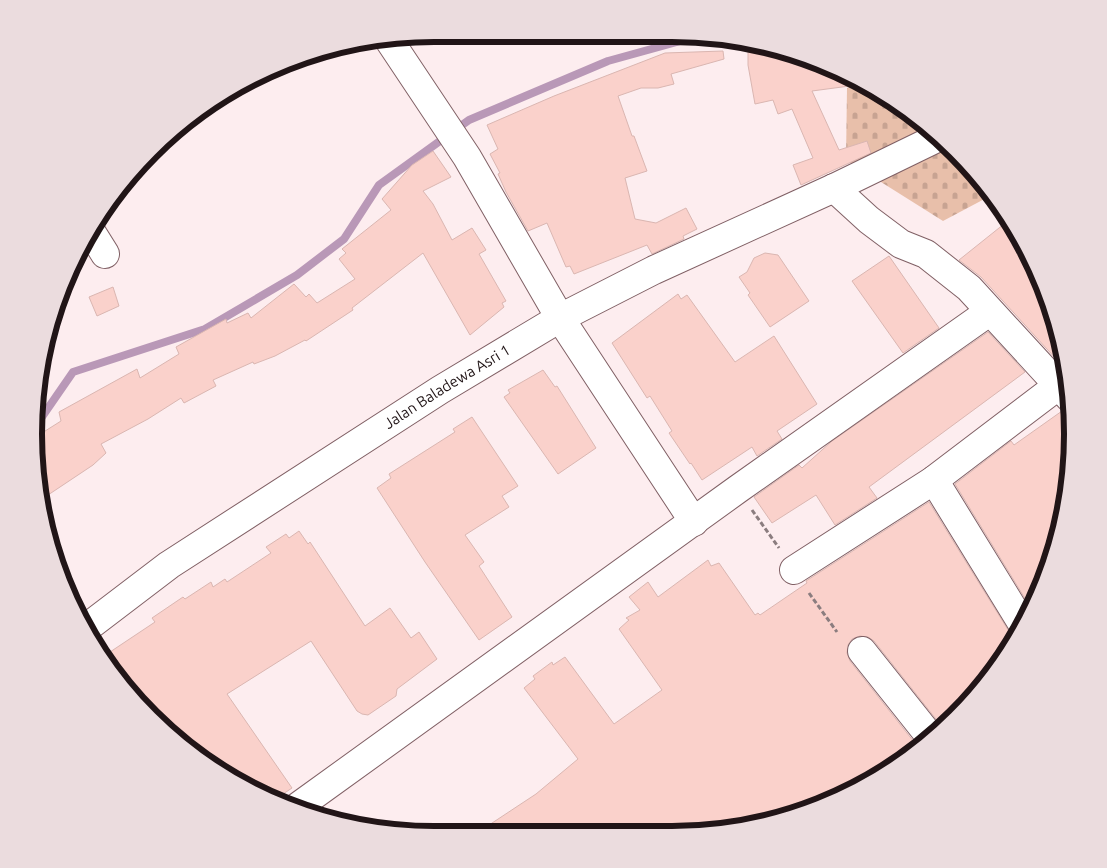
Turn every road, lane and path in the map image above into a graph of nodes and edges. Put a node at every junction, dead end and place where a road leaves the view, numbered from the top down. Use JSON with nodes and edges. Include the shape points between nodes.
{"nodes":[{"id":1,"x":392,"y":45,"type":"edge"},
{"id":2,"x":932,"y":141,"type":"edge"},
{"id":3,"x":834,"y":188,"type":"junction"},
{"id":4,"x":95,"y":238,"type":"edge"},
{"id":5,"x":105,"y":254,"type":"dead end"},
{"id":6,"x":560,"y":318,"type":"junction"},
{"id":7,"x":979,"y":319,"type":"dead end"},
{"id":8,"x":1062,"y":388,"type":"edge"},
{"id":9,"x":1062,"y":394,"type":"edge"},
{"id":10,"x":934,"y":480,"type":"junction"},
{"id":11,"x":694,"y":522,"type":"junction"},
{"id":12,"x":794,"y":570,"type":"dead end"},
{"id":13,"x":1018,"y":618,"type":"edge"},
{"id":14,"x":92,"y":624,"type":"edge"},
{"id":15,"x":862,"y":651,"type":"dead end"},
{"id":16,"x":926,"y":732,"type":"edge"},
{"id":17,"x":303,"y":803,"type":"edge"}],
"edges":[{"from":1,"to":6,"type":"street","via":[[467,157]]},
{"from":2,"to":3,"type":"street","name":"Jalan Baladewa Asri 1"},
{"from":3,"to":6,"type":"street","name":"Jalan Baladewa Asri 1","via":[[654,270]]},
{"from":3,"to":8,"type":"street","via":[[868,220],[901,244],[926,254],[969,288]]},
{"from":4,"to":5,"type":"street"},
{"from":6,"to":11,"type":"street"},
{"from":6,"to":14,"type":"street","name":"Jalan Baladewa Asri 1","via":[[440,390],[169,565]]},
{"from":7,"to":11,"type":"street"},
{"from":9,"to":10,"type":"street"},
{"from":10,"to":12,"type":"street"},
{"from":10,"to":13,"type":"street"},
{"from":11,"to":17,"type":"street"},
{"from":15,"to":16,"type":"street"}]}
